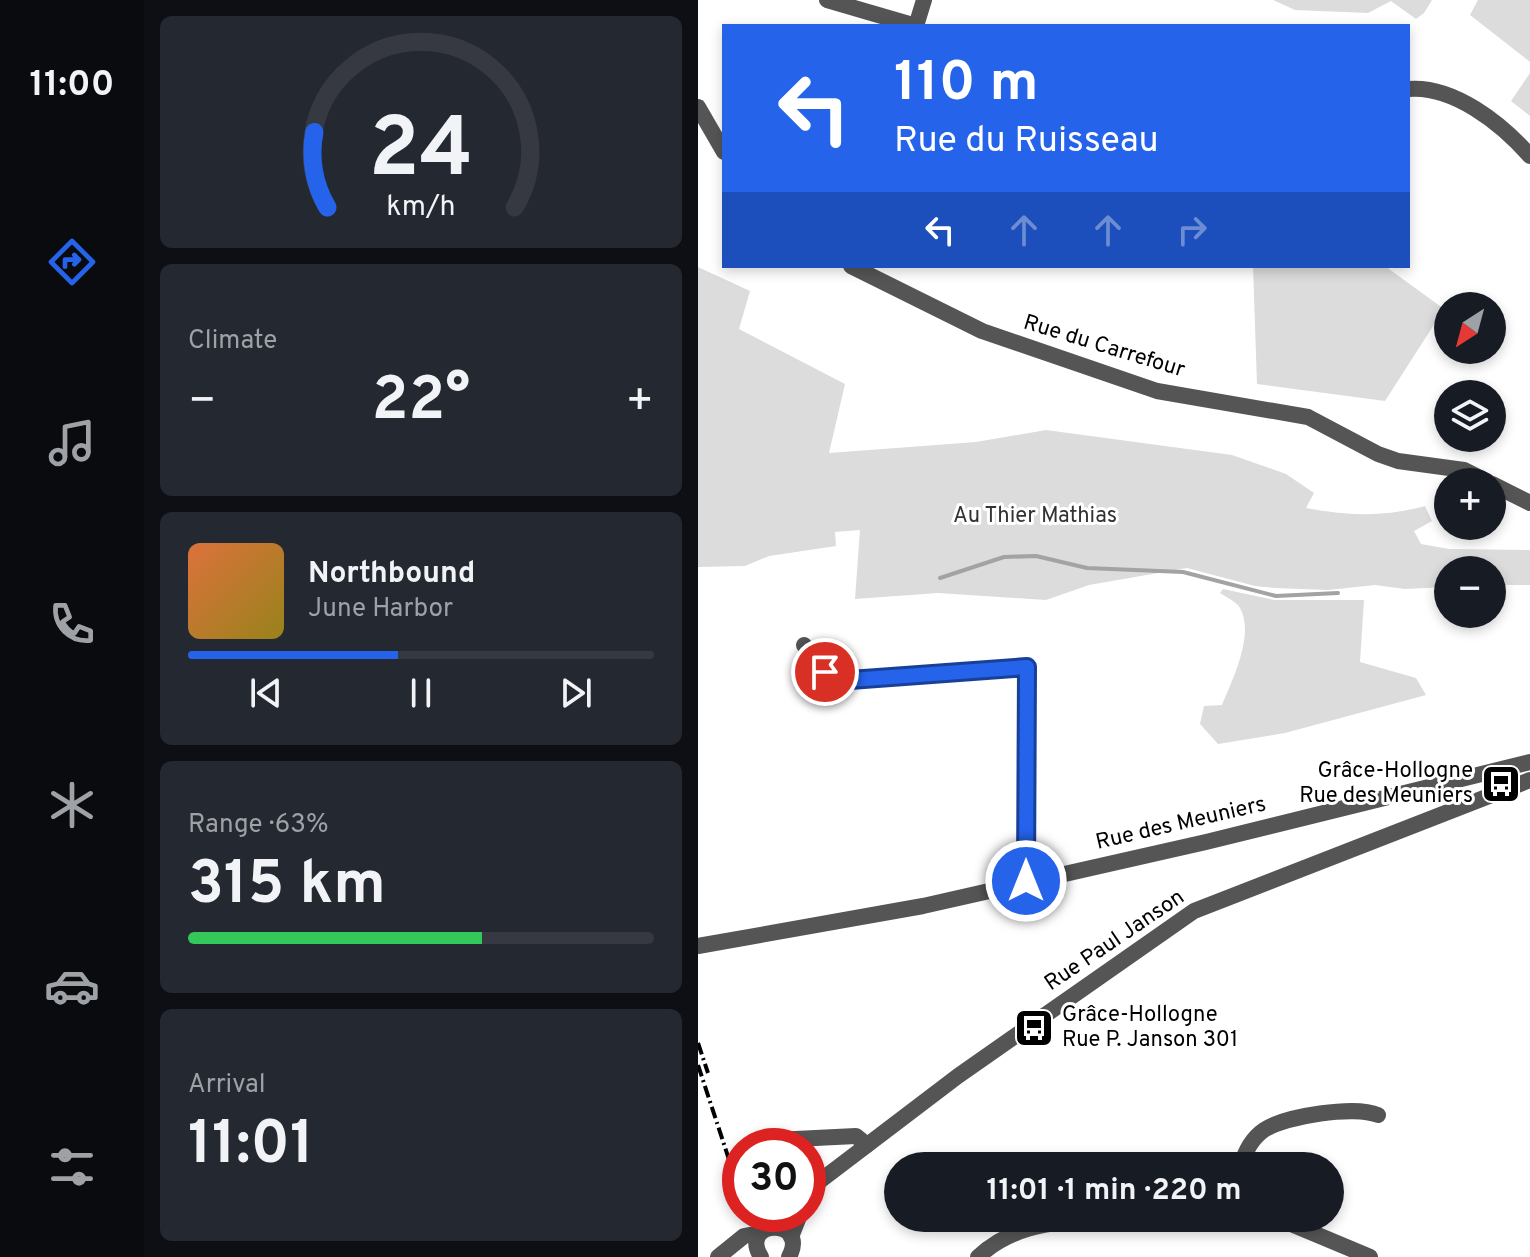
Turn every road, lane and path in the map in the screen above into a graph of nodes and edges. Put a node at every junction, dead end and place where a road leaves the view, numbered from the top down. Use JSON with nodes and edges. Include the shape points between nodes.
{"nodes":[{"id":1,"x":827,"y":0,"type":"edge"},
{"id":2,"x":924,"y":0,"type":"edge"},
{"id":3,"x":909,"y":24,"type":"edge"},
{"id":4,"x":917,"y":24,"type":"edge"},
{"id":5,"x":1410,"y":89,"type":"edge"},
{"id":6,"x":698,"y":107,"type":"edge"},
{"id":7,"x":722,"y":149,"type":"edge"},
{"id":8,"x":1530,"y":156,"type":"edge"},
{"id":9,"x":855,"y":268,"type":"edge"},
{"id":10,"x":1449,"y":468,"type":"edge"},
{"id":11,"x":1506,"y":491,"type":"edge"},
{"id":12,"x":1530,"y":503,"type":"edge"},
{"id":13,"x":804,"y":645,"type":"dead end"},
{"id":14,"x":1530,"y":762,"type":"edge"},
{"id":15,"x":1530,"y":780,"type":"edge"},
{"id":16,"x":1026,"y":881,"type":"junction"},
{"id":17,"x":698,"y":946,"type":"edge"},
{"id":18,"x":1378,"y":1115,"type":"dead end"},
{"id":19,"x":826,"y":1137,"type":"edge"},
{"id":20,"x":867,"y":1145,"type":"junction"},
{"id":21,"x":1245,"y":1152,"type":"edge"},
{"id":22,"x":826,"y":1177,"type":"edge"},
{"id":23,"x":753,"y":1232,"type":"edge"},
{"id":24,"x":764,"y":1232,"type":"edge"},
{"id":25,"x":785,"y":1232,"type":"edge"},
{"id":26,"x":793,"y":1232,"type":"edge"},
{"id":27,"x":1017,"y":1232,"type":"edge"},
{"id":28,"x":1310,"y":1232,"type":"edge"},
{"id":29,"x":791,"y":1237,"type":"junction"},
{"id":30,"x":718,"y":1257,"type":"edge"},
{"id":31,"x":761,"y":1257,"type":"edge"},
{"id":32,"x":789,"y":1257,"type":"edge"},
{"id":33,"x":978,"y":1257,"type":"edge"},
{"id":34,"x":1370,"y":1257,"type":"edge"}],
"edges":[{"from":1,"to":3,"type":"street"},
{"from":2,"to":4,"type":"street"},
{"from":5,"to":8,"type":"street","via":[[1432,89],[1458,100]]},
{"from":6,"to":7,"type":"street"},
{"from":9,"to":10,"type":"street","name":"Rue du Carrefour","via":[[982,331],[1157,391],[1308,417],[1378,454]]},
{"from":11,"to":12,"type":"street","name":"Rue du Carrefour"},
{"from":13,"to":16,"type":"street","via":[[825,672],[850,680],[1027,667]]},
{"from":14,"to":16,"type":"street","name":"Rue des Meuniers"},
{"from":15,"to":20,"type":"street","name":"Rue Paul Janson","via":[[1194,911]]},
{"from":16,"to":17,"type":"street","name":"Rue des Meuniers","via":[[854,920]]},
{"from":18,"to":21,"type":"street","via":[[1360,1110],[1281,1122],[1254,1139]]},
{"from":19,"to":20,"type":"street","via":[[856,1136]]},
{"from":20,"to":22,"type":"street","name":"Rue Paul Janson"},
{"from":23,"to":30,"type":"street"},
{"from":24,"to":31,"type":"street","via":[[756,1244]]},
{"from":25,"to":29,"type":"street"},
{"from":26,"to":29,"type":"street"},
{"from":27,"to":33,"type":"street"},
{"from":28,"to":34,"type":"street"},
{"from":29,"to":32,"type":"street"}]}
